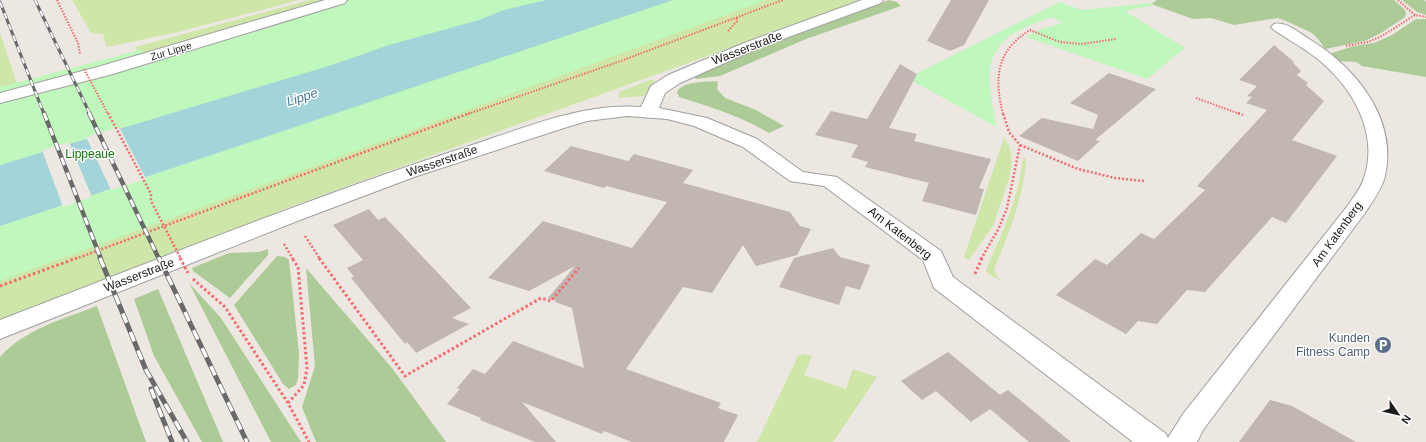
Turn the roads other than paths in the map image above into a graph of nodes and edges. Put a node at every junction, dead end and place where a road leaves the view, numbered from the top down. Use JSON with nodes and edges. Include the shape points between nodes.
{"nodes":[{"id":1,"x":340,"y":0,"type":"edge"},
{"id":2,"x":876,"y":0,"type":"edge"},
{"id":3,"x":1279,"y":27,"type":"dead end"},
{"id":4,"x":0,"y":98,"type":"edge"},
{"id":5,"x":648,"y":112,"type":"junction"},
{"id":6,"x":0,"y":330,"type":"edge"},
{"id":7,"x":1155,"y":442,"type":"edge"},
{"id":8,"x":1180,"y":442,"type":"edge"}],
"edges":[{"from":1,"to":4,"type":"street","name":"Zur Lippe","via":[[107,70]]},
{"from":2,"to":5,"type":"street","name":"Wasserstraße","via":[[750,46],[674,79],[657,90]]},
{"from":3,"to":8,"type":"street","name":"Am Katenberg","via":[[1339,70],[1363,99],[1374,123],[1378,147],[1375,178],[1357,208]]},
{"from":5,"to":6,"type":"street","name":"Wasserstraße","via":[[586,116],[407,173]]},
{"from":5,"to":7,"type":"street","name":"Am Katenberg","via":[[700,122],[750,143],[797,177],[830,180],[933,256],[943,282]]}]}
